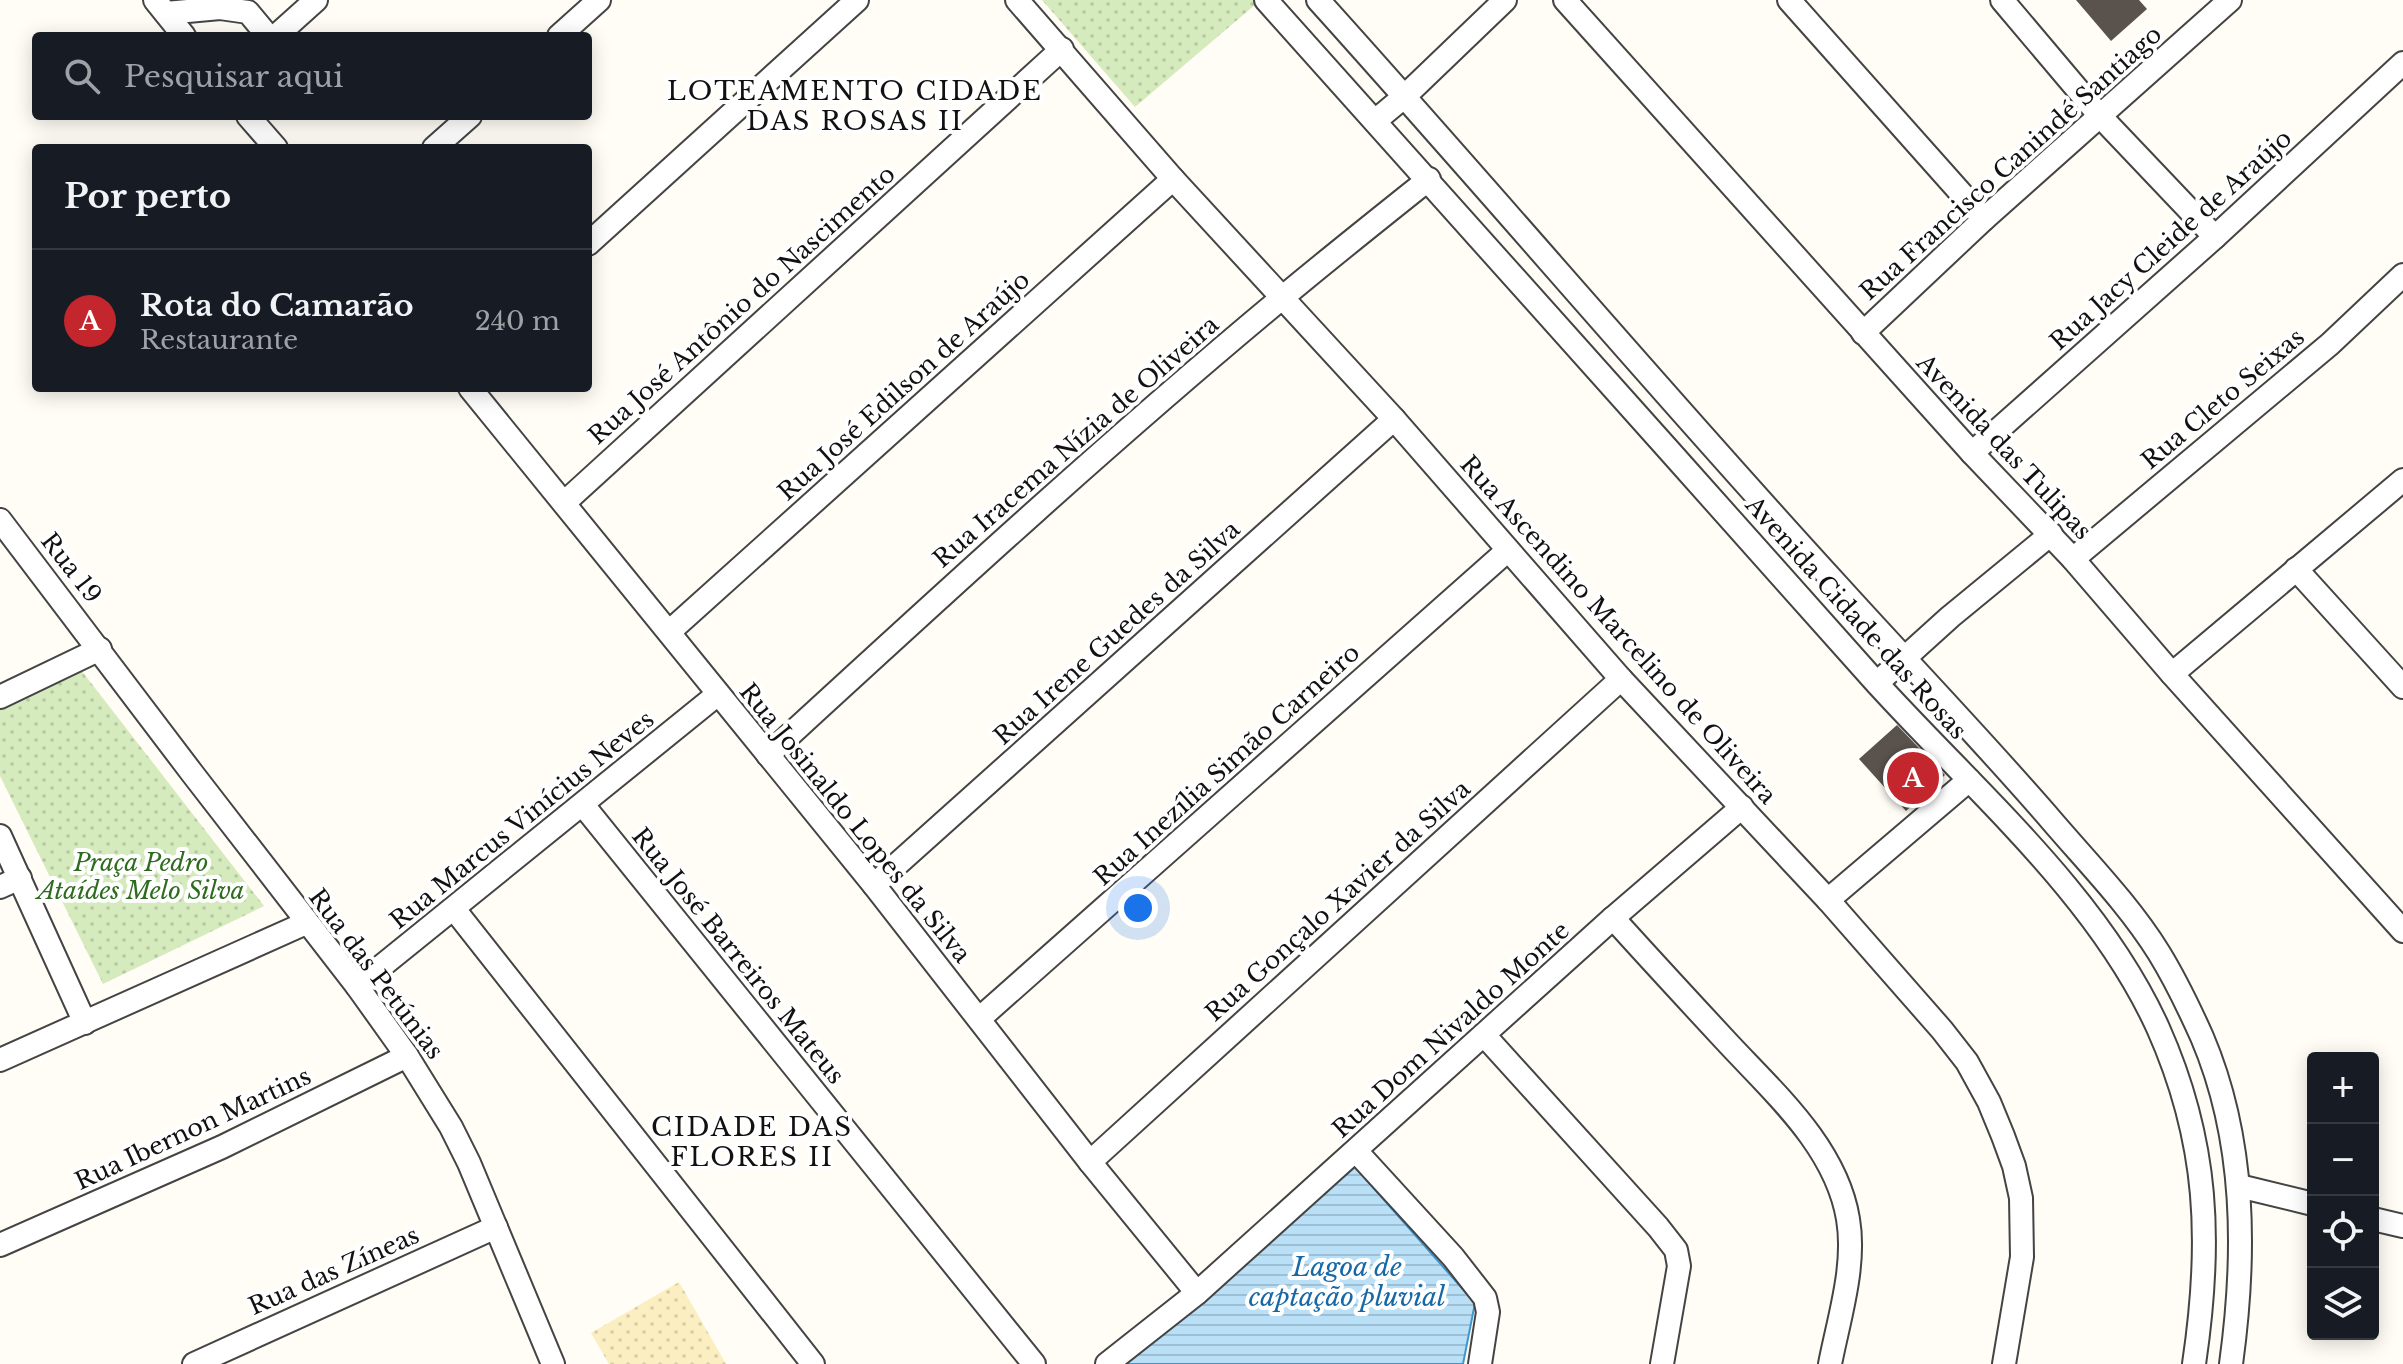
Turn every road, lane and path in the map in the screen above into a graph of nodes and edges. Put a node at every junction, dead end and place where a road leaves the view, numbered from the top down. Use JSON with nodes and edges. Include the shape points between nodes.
{"nodes":[{"id":1,"x":316,"y":0,"type":"edge"},
{"id":2,"x":599,"y":0,"type":"edge"},
{"id":3,"x":857,"y":0,"type":"edge"},
{"id":4,"x":1017,"y":0,"type":"edge"},
{"id":5,"x":1266,"y":0,"type":"edge"},
{"id":6,"x":1318,"y":0,"type":"edge"},
{"id":7,"x":1505,"y":0,"type":"edge"},
{"id":8,"x":1565,"y":0,"type":"edge"},
{"id":9,"x":1789,"y":0,"type":"edge"},
{"id":10,"x":2002,"y":0,"type":"edge"},
{"id":11,"x":2230,"y":0,"type":"edge"},
{"id":12,"x":161,"y":6,"type":"edge"},
{"id":13,"x":254,"y":6,"type":"edge"},
{"id":14,"x":181,"y":32,"type":"edge"},
{"id":15,"x":266,"y":32,"type":"edge"},
{"id":16,"x":280,"y":32,"type":"edge"},
{"id":17,"x":563,"y":32,"type":"edge"},
{"id":18,"x":1062,"y":49,"type":"junction"},
{"id":19,"x":2400,"y":72,"type":"edge"},
{"id":20,"x":1405,"y":96,"type":"junction"},
{"id":21,"x":2100,"y":116,"type":"junction"},
{"id":22,"x":253,"y":120,"type":"edge"},
{"id":23,"x":466,"y":120,"type":"edge"},
{"id":24,"x":1375,"y":121,"type":"junction"},
{"id":25,"x":273,"y":144,"type":"edge"},
{"id":26,"x":438,"y":144,"type":"edge"},
{"id":27,"x":1173,"y":179,"type":"junction"},
{"id":28,"x":1429,"y":179,"type":"junction"},
{"id":29,"x":1984,"y":219,"type":"junction"},
{"id":30,"x":2215,"y":237,"type":"junction"},
{"id":31,"x":592,"y":240,"type":"edge"},
{"id":32,"x":2403,"y":275,"type":"edge"},
{"id":33,"x":1283,"y":297,"type":"junction"},
{"id":34,"x":1863,"y":333,"type":"junction"},
{"id":35,"x":473,"y":392,"type":"edge"},
{"id":36,"x":1394,"y":419,"type":"junction"},
{"id":37,"x":1972,"y":453,"type":"junction"},
{"id":38,"x":2403,"y":480,"type":"edge"},
{"id":39,"x":564,"y":503,"type":"junction"},
{"id":40,"x":0,"y":520,"type":"edge"},
{"id":41,"x":2051,"y":534,"type":"junction"},
{"id":42,"x":1508,"y":550,"type":"junction"},
{"id":43,"x":2073,"y":559,"type":"junction"},
{"id":44,"x":2296,"y":569,"type":"junction"},
{"id":45,"x":669,"y":632,"type":"junction"},
{"id":46,"x":100,"y":649,"type":"junction"},
{"id":47,"x":1905,"y":657,"type":"junction"},
{"id":48,"x":2172,"y":674,"type":"junction"},
{"id":49,"x":1621,"y":679,"type":"junction"},
{"id":50,"x":1877,"y":683,"type":"junction"},
{"id":51,"x":2403,"y":687,"type":"edge"},
{"id":52,"x":718,"y":694,"type":"junction"},
{"id":53,"x":0,"y":697,"type":"edge"},
{"id":54,"x":768,"y":755,"type":"junction"},
{"id":55,"x":1969,"y":780,"type":"junction"},
{"id":56,"x":583,"y":805,"type":"junction"},
{"id":57,"x":1742,"y":807,"type":"junction"},
{"id":58,"x":0,"y":836,"type":"edge"},
{"id":59,"x":10,"y":883,"type":"edge"},
{"id":60,"x":874,"y":885,"type":"junction"},
{"id":61,"x":1828,"y":900,"type":"junction"},
{"id":62,"x":454,"y":909,"type":"junction"},
{"id":63,"x":1613,"y":918,"type":"junction"},
{"id":64,"x":306,"y":923,"type":"junction"},
{"id":65,"x":2403,"y":931,"type":"edge"},
{"id":66,"x":357,"y":986,"type":"junction"},
{"id":67,"x":979,"y":1019,"type":"junction"},
{"id":68,"x":85,"y":1023,"type":"junction"},
{"id":69,"x":1484,"y":1035,"type":"junction"},
{"id":70,"x":407,"y":1056,"type":"junction"},
{"id":71,"x":0,"y":1060,"type":"edge"},
{"id":72,"x":1356,"y":1151,"type":"junction"},
{"id":73,"x":1090,"y":1162,"type":"junction"},
{"id":74,"x":2239,"y":1186,"type":"junction"},
{"id":75,"x":2307,"y":1203,"type":"edge"},
{"id":76,"x":2379,"y":1220,"type":"edge"},
{"id":77,"x":2403,"y":1226,"type":"edge"},
{"id":78,"x":496,"y":1227,"type":"junction"},
{"id":79,"x":0,"y":1245,"type":"edge"},
{"id":80,"x":1197,"y":1293,"type":"junction"},
{"id":81,"x":194,"y":1364,"type":"edge"},
{"id":82,"x":553,"y":1364,"type":"edge"},
{"id":83,"x":813,"y":1364,"type":"edge"},
{"id":84,"x":1034,"y":1364,"type":"edge"},
{"id":85,"x":1107,"y":1364,"type":"edge"},
{"id":86,"x":1480,"y":1364,"type":"edge"},
{"id":87,"x":1662,"y":1364,"type":"edge"},
{"id":88,"x":1830,"y":1364,"type":"edge"},
{"id":89,"x":2004,"y":1364,"type":"edge"},
{"id":90,"x":2194,"y":1364,"type":"edge"},
{"id":91,"x":2231,"y":1364,"type":"edge"}],
"edges":[{"from":1,"to":16,"type":"street"},
{"from":2,"to":17,"type":"street"},
{"from":3,"to":31,"type":"street"},
{"from":4,"to":18,"type":"street","name":"Rua Ascendino Marcelino de Oliveira"},
{"from":5,"to":24,"type":"street","name":"Avenida Cidade das Rosas"},
{"from":6,"to":20,"type":"street","name":"Avenida Cidade das Rosas"},
{"from":7,"to":20,"type":"street"},
{"from":8,"to":34,"type":"street","name":"Avenida das Tulipas"},
{"from":9,"to":29,"type":"street"},
{"from":10,"to":21,"type":"street"},
{"from":11,"to":21,"type":"street","name":"Rua Francisco Canindé Santiago"},
{"from":12,"to":13,"type":"street"},
{"from":12,"to":14,"type":"street"},
{"from":13,"to":15,"type":"street"},
{"from":18,"to":27,"type":"street","name":"Rua Ascendino Marcelino de Oliveira"},
{"from":18,"to":39,"type":"street","name":"Rua José Antônio do Nascimento"},
{"from":19,"to":30,"type":"street","name":"Rua Jacy Cleide de Araújo"},
{"from":20,"to":24,"type":"street"},
{"from":20,"to":47,"type":"street","name":"Avenida Cidade das Rosas"},
{"from":21,"to":29,"type":"street","name":"Rua Francisco Canindé Santiago"},
{"from":21,"to":30,"type":"street"},
{"from":22,"to":25,"type":"street"},
{"from":23,"to":26,"type":"street"},
{"from":24,"to":28,"type":"street","name":"Avenida Cidade das Rosas"},
{"from":27,"to":33,"type":"street","name":"Rua Ascendino Marcelino de Oliveira"},
{"from":27,"to":45,"type":"street","name":"Rua José Edilson de Araújo"},
{"from":28,"to":33,"type":"street","name":"Rua Iracema Nízia de Oliveira"},
{"from":28,"to":50,"type":"street","name":"Avenida Cidade das Rosas"},
{"from":29,"to":34,"type":"street","name":"Rua Francisco Canindé Santiago"},
{"from":30,"to":37,"type":"street","name":"Rua Jacy Cleide de Araújo"},
{"from":32,"to":43,"type":"street","name":"Rua Cleto Seixas","via":[[2330,344]]},
{"from":33,"to":36,"type":"street","name":"Rua Ascendino Marcelino de Oliveira"},
{"from":33,"to":54,"type":"street","name":"Rua Iracema Nízia de Oliveira","via":[[958,580]]},
{"from":34,"to":37,"type":"street","name":"Avenida das Tulipas"},
{"from":35,"to":39,"type":"street","name":"Rua Josinaldo Lopes da Silva"},
{"from":36,"to":42,"type":"street","name":"Rua Ascendino Marcelino de Oliveira"},
{"from":36,"to":60,"type":"street","name":"Rua Irene Guedes da Silva"},
{"from":37,"to":41,"type":"street","name":"Avenida das Tulipas"},
{"from":38,"to":44,"type":"street"},
{"from":39,"to":45,"type":"street","name":"Rua Josinaldo Lopes da Silva"},
{"from":40,"to":46,"type":"street","name":"Rua 19"},
{"from":41,"to":43,"type":"street","name":"Avenida das Tulipas"},
{"from":41,"to":47,"type":"street"},
{"from":42,"to":49,"type":"street","name":"Rua Ascendino Marcelino de Oliveira"},
{"from":42,"to":67,"type":"street","name":"Rua Inezília Simão Carneiro"},
{"from":43,"to":48,"type":"street","name":"Avenida das Tulipas"},
{"from":44,"to":48,"type":"street"},
{"from":44,"to":51,"type":"street"},
{"from":45,"to":52,"type":"street","name":"Rua Josinaldo Lopes da Silva"},
{"from":46,"to":53,"type":"street"},
{"from":46,"to":64,"type":"street","name":"Rua das Petúnias"},
{"from":47,"to":50,"type":"street"},
{"from":47,"to":74,"type":"street","name":"Avenida Cidade das Rosas","via":[[2078,851],[2158,951],[2203,1039],[2217,1079]]},
{"from":48,"to":65,"type":"street","name":"Avenida das Tulipas"},
{"from":49,"to":57,"type":"street","name":"Rua Ascendino Marcelino de Oliveira"},
{"from":49,"to":73,"type":"street","name":"Rua Gonçalo Xavier da Silva"},
{"from":50,"to":55,"type":"street","name":"Avenida Cidade das Rosas"},
{"from":52,"to":54,"type":"street","name":"Rua Josinaldo Lopes da Silva"},
{"from":52,"to":56,"type":"street","name":"Rua Marcus Vinícius Neves"},
{"from":54,"to":60,"type":"street","name":"Rua Josinaldo Lopes da Silva"},
{"from":55,"to":61,"type":"street"},
{"from":55,"to":90,"type":"street","name":"Avenida Cidade das Rosas","via":[[2116,950],[2175,1069],[2203,1187],[2204,1277]]},
{"from":56,"to":62,"type":"street","name":"Rua Marcus Vinícius Neves"},
{"from":56,"to":84,"type":"street","name":"Rua José Barreiros Mateus"},
{"from":57,"to":61,"type":"street","name":"Rua Ascendino Marcelino de Oliveira"},
{"from":57,"to":63,"type":"street","name":"Rua Dom Nivaldo Monte"},
{"from":58,"to":59,"type":"street"},
{"from":59,"to":68,"type":"street"},
{"from":60,"to":67,"type":"street","name":"Rua Josinaldo Lopes da Silva"},
{"from":61,"to":89,"type":"street","name":"Rua Ascendino Marcelino de Oliveira","via":[[1967,1062],[2003,1136],[2021,1198],[2023,1229]]},
{"from":62,"to":66,"type":"street","name":"Rua Marcus Vinícius Neves"},
{"from":62,"to":83,"type":"street"},
{"from":63,"to":69,"type":"street","name":"Rua Dom Nivaldo Monte"},
{"from":63,"to":88,"type":"street","via":[[1780,1101],[1831,1168],[1848,1218],[1850,1257]]},
{"from":64,"to":66,"type":"street","name":"Rua das Petúnias"},
{"from":64,"to":68,"type":"street"},
{"from":66,"to":70,"type":"street","name":"Rua das Petúnias"},
{"from":67,"to":73,"type":"street","name":"Rua Josinaldo Lopes da Silva"},
{"from":68,"to":71,"type":"street"},
{"from":69,"to":72,"type":"street","name":"Rua Dom Nivaldo Monte"},
{"from":69,"to":87,"type":"street","via":[[1676,1250],[1678,1277]]},
{"from":70,"to":78,"type":"street","name":"Rua das Petúnias","via":[[451,1127]]},
{"from":70,"to":79,"type":"street","name":"Rua Ibernon Martins","via":[[222,1147]]},
{"from":72,"to":80,"type":"street","name":"Rua Dom Nivaldo Monte"},
{"from":72,"to":86,"type":"street","via":[[1485,1298],[1488,1312]]},
{"from":73,"to":80,"type":"street","name":"Rua Josinaldo Lopes da Silva"},
{"from":74,"to":75,"type":"street"},
{"from":74,"to":91,"type":"street","name":"Avenida Cidade das Rosas","via":[[2239,1302]]},
{"from":76,"to":77,"type":"street"},
{"from":78,"to":81,"type":"street","name":"Rua das Zíneas"},
{"from":78,"to":82,"type":"street","name":"Rua das Petúnias"},
{"from":80,"to":85,"type":"street","name":"Rua Dom Nivaldo Monte"}]}
